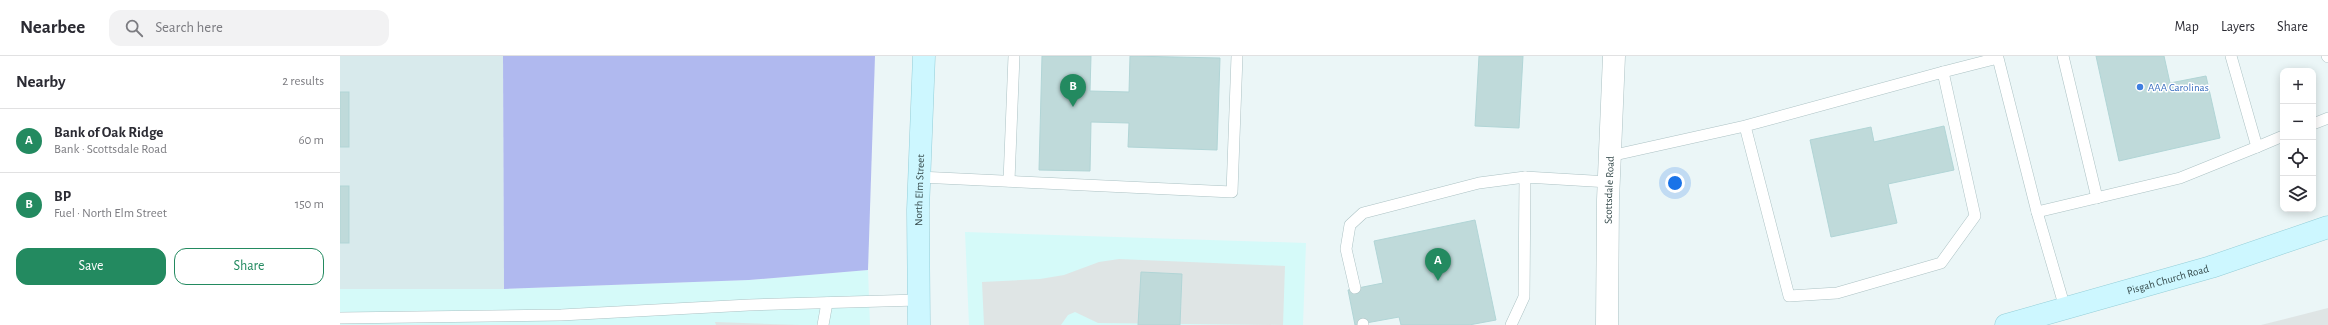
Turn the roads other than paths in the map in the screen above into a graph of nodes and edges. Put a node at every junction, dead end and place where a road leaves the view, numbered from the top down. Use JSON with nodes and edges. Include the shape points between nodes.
{"nodes":[{"id":1,"x":924,"y":56,"type":"edge"},
{"id":2,"x":1014,"y":56,"type":"edge"},
{"id":3,"x":1237,"y":56,"type":"edge"},
{"id":4,"x":1614,"y":56,"type":"edge"},
{"id":5,"x":2063,"y":56,"type":"edge"},
{"id":6,"x":2231,"y":56,"type":"edge"},
{"id":7,"x":1998,"y":57,"type":"edge"},
{"id":8,"x":1943,"y":72,"type":"junction"},
{"id":9,"x":2328,"y":118,"type":"edge"},
{"id":10,"x":2316,"y":123,"type":"edge"},
{"id":11,"x":1745,"y":126,"type":"junction"},
{"id":12,"x":2280,"y":137,"type":"edge"},
{"id":13,"x":2257,"y":147,"type":"junction"},
{"id":14,"x":1610,"y":156,"type":"junction"},
{"id":15,"x":919,"y":176,"type":"junction"},
{"id":16,"x":1525,"y":177,"type":"junction"},
{"id":17,"x":1009,"y":181,"type":"junction"},
{"id":18,"x":1609,"y":182,"type":"junction"},
{"id":19,"x":2097,"y":198,"type":"junction"},
{"id":20,"x":2037,"y":212,"type":"junction"},
{"id":21,"x":2328,"y":227,"type":"edge"},
{"id":22,"x":1355,"y":288,"type":"dead end"},
{"id":23,"x":918,"y":300,"type":"junction"},
{"id":24,"x":827,"y":303,"type":"junction"},
{"id":25,"x":2065,"y":308,"type":"junction"},
{"id":26,"x":340,"y":318,"type":"edge"},
{"id":27,"x":823,"y":325,"type":"edge"},
{"id":28,"x":920,"y":325,"type":"edge"},
{"id":29,"x":1511,"y":325,"type":"edge"},
{"id":30,"x":1607,"y":325,"type":"edge"},
{"id":31,"x":2006,"y":325,"type":"edge"}],
"edges":[{"from":1,"to":15,"type":"main road","name":"North Elm Street"},
{"from":2,"to":17,"type":"lane"},
{"from":3,"to":17,"type":"lane","via":[[1232,192]]},
{"from":4,"to":14,"type":"street","name":"Scottsdale Road"},
{"from":5,"to":19,"type":"lane"},
{"from":6,"to":13,"type":"lane"},
{"from":7,"to":8,"type":"lane"},
{"from":7,"to":20,"type":"lane"},
{"from":8,"to":11,"type":"lane"},
{"from":8,"to":11,"type":"lane","via":[[1975,216],[1942,263],[1837,293],[1789,296]]},
{"from":9,"to":10,"type":"lane"},
{"from":11,"to":14,"type":"lane"},
{"from":12,"to":13,"type":"lane"},
{"from":13,"to":19,"type":"lane","via":[[2180,178]]},
{"from":14,"to":18,"type":"street","name":"Scottsdale Road"},
{"from":15,"to":17,"type":"lane"},
{"from":15,"to":23,"type":"main road","name":"North Elm Street"},
{"from":16,"to":18,"type":"lane"},
{"from":16,"to":22,"type":"lane","via":[[1479,183],[1363,213],[1350,225],[1346,249]]},
{"from":16,"to":29,"type":"lane","via":[[1524,297]]},
{"from":18,"to":30,"type":"street","name":"Scottsdale Road"},
{"from":19,"to":20,"type":"lane"},
{"from":20,"to":25,"type":"lane"},
{"from":21,"to":25,"type":"main road","name":"Pisgah Church Road","via":[[2211,267]]},
{"from":23,"to":24,"type":"lane"},
{"from":23,"to":28,"type":"main road","name":"North Elm Street"},
{"from":24,"to":26,"type":"lane","via":[[561,315]]},
{"from":24,"to":27,"type":"lane"},
{"from":25,"to":31,"type":"main road","name":"Pisgah Church Road"}]}
